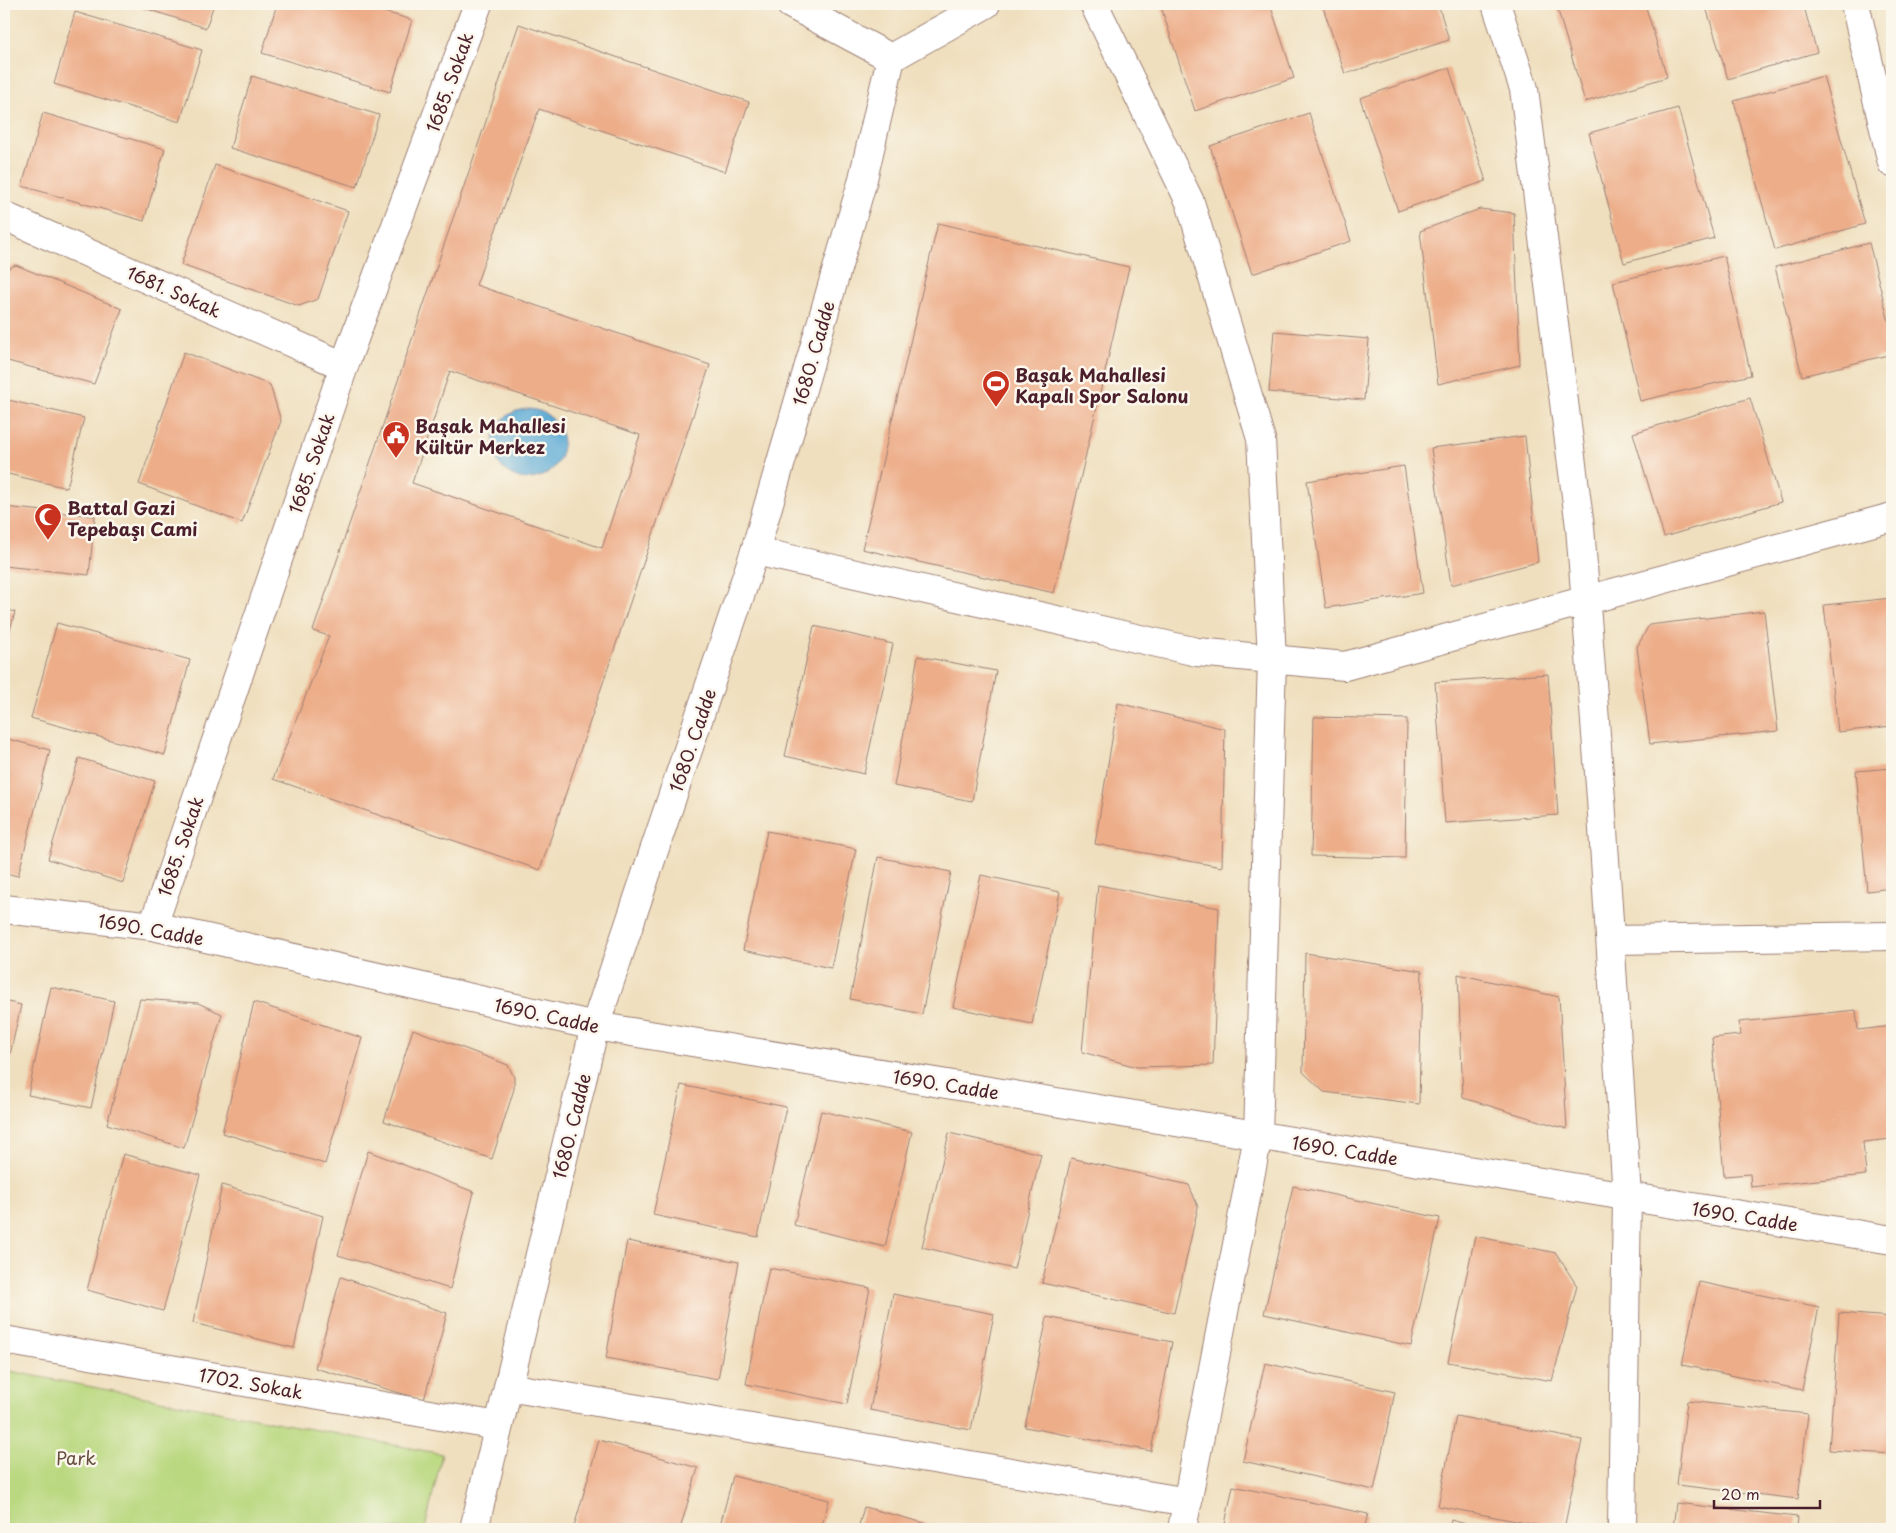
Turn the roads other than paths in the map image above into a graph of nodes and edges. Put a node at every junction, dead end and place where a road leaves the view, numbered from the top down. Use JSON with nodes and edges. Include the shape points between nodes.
{"nodes":[{"id":1,"x":478,"y":4,"type":"edge"},
{"id":2,"x":790,"y":4,"type":"edge"},
{"id":3,"x":986,"y":4,"type":"edge"},
{"id":4,"x":1094,"y":4,"type":"edge"},
{"id":5,"x":1496,"y":4,"type":"edge"},
{"id":6,"x":1855,"y":4,"type":"edge"},
{"id":7,"x":891,"y":58,"type":"junction"},
{"id":8,"x":1892,"y":163,"type":"edge"},
{"id":9,"x":4,"y":216,"type":"edge"},
{"id":10,"x":344,"y":366,"type":"junction"},
{"id":11,"x":1892,"y":517,"type":"edge"},
{"id":12,"x":755,"y":551,"type":"junction"},
{"id":13,"x":1586,"y":601,"type":"junction"},
{"id":14,"x":1272,"y":659,"type":"junction"},
{"id":15,"x":4,"y":909,"type":"edge"},
{"id":16,"x":153,"y":926,"type":"junction"},
{"id":17,"x":1892,"y":936,"type":"edge"},
{"id":18,"x":1611,"y":940,"type":"junction"},
{"id":19,"x":595,"y":1026,"type":"junction"},
{"id":20,"x":1258,"y":1136,"type":"junction"},
{"id":21,"x":1627,"y":1196,"type":"junction"},
{"id":22,"x":1892,"y":1240,"type":"edge"},
{"id":23,"x":4,"y":1340,"type":"edge"},
{"id":24,"x":508,"y":1387,"type":"junction"},
{"id":25,"x":498,"y":1426,"type":"junction"},
{"id":26,"x":1188,"y":1502,"type":"junction"},
{"id":27,"x":474,"y":1529,"type":"edge"},
{"id":28,"x":1182,"y":1529,"type":"edge"},
{"id":29,"x":1622,"y":1529,"type":"edge"}],
"edges":[{"from":1,"to":10,"type":"street","name":"1685. Sokak"},
{"from":2,"to":7,"type":"street"},
{"from":3,"to":7,"type":"street"},
{"from":4,"to":14,"type":"street","via":[[1190,202],[1261,439]]},
{"from":5,"to":13,"type":"street","via":[[1524,89],[1580,527]]},
{"from":6,"to":8,"type":"street"},
{"from":7,"to":12,"type":"street","name":"1680. Cadde","via":[[862,183]]},
{"from":9,"to":10,"type":"street","name":"1681. Sokak"},
{"from":10,"to":16,"type":"street","name":"1685. Sokak"},
{"from":11,"to":13,"type":"street"},
{"from":12,"to":14,"type":"street","via":[[1197,652]]},
{"from":12,"to":19,"type":"street","name":"1680. Cadde"},
{"from":13,"to":14,"type":"street","via":[[1345,666]]},
{"from":13,"to":18,"type":"street"},
{"from":14,"to":20,"type":"street"},
{"from":15,"to":16,"type":"street","name":"1690. Cadde"},
{"from":16,"to":19,"type":"street","name":"1690. Cadde"},
{"from":17,"to":18,"type":"street"},
{"from":18,"to":21,"type":"street"},
{"from":19,"to":20,"type":"street","name":"1690. Cadde"},
{"from":19,"to":24,"type":"street","name":"1680. Cadde"},
{"from":20,"to":21,"type":"street","name":"1690. Cadde"},
{"from":20,"to":26,"type":"street"},
{"from":21,"to":22,"type":"street","name":"1690. Cadde"},
{"from":21,"to":29,"type":"street"},
{"from":23,"to":25,"type":"street","name":"1702. Sokak"},
{"from":24,"to":25,"type":"street","name":"1680. Cadde"},
{"from":24,"to":26,"type":"street"},
{"from":25,"to":27,"type":"street","name":"1680. Cadde"},
{"from":26,"to":28,"type":"street"}]}
